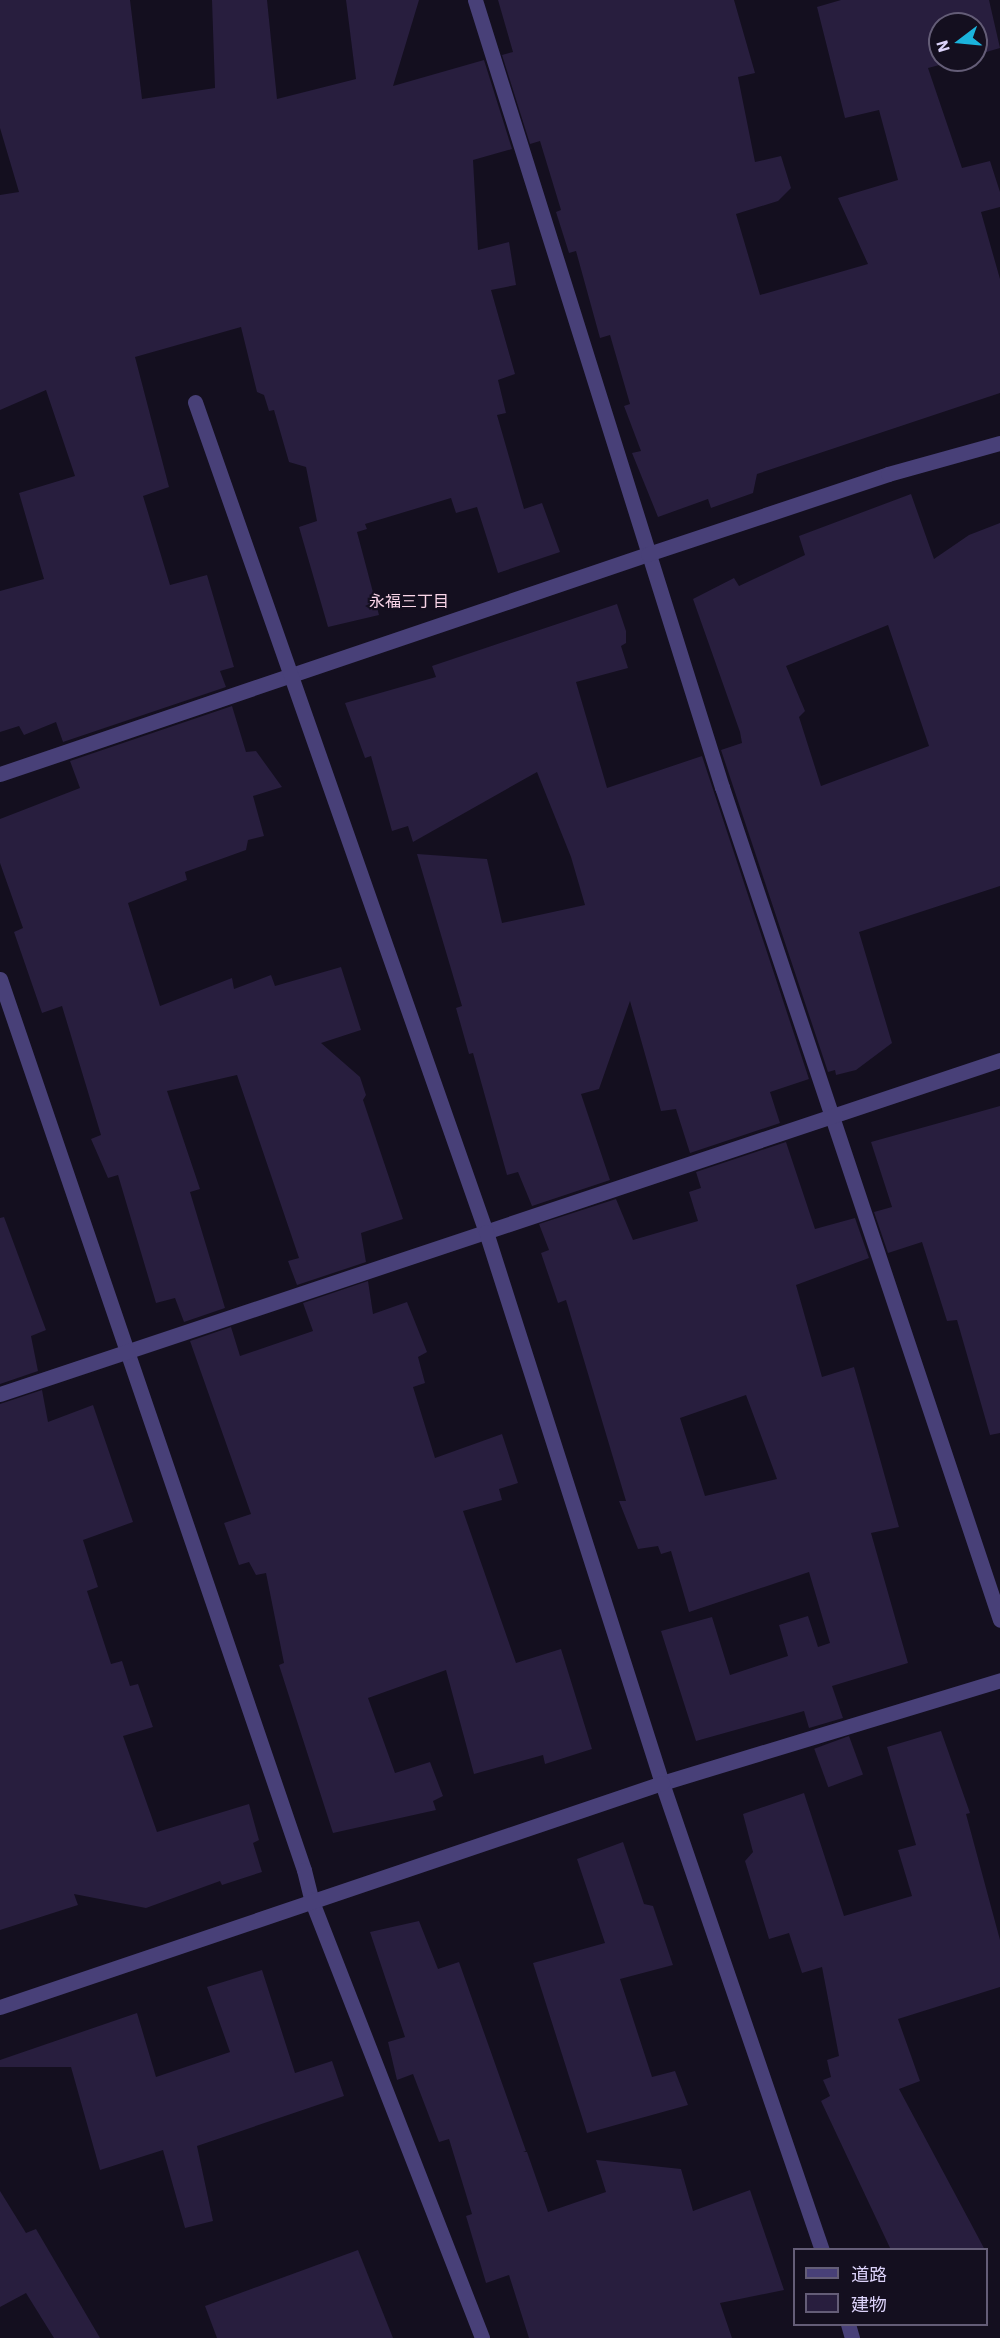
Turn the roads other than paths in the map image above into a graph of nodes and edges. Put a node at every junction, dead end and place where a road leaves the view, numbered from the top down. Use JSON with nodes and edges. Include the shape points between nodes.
{"nodes":[{"id":1,"x":475,"y":0,"type":"edge"},
{"id":2,"x":195,"y":402,"type":"dead end"},
{"id":3,"x":1000,"y":443,"type":"edge"},
{"id":4,"x":648,"y":554,"type":"junction"},
{"id":5,"x":292,"y":674,"type":"junction"},
{"id":6,"x":0,"y":774,"type":"edge"},
{"id":7,"x":0,"y":979,"type":"edge"},
{"id":8,"x":1000,"y":1060,"type":"edge"},
{"id":9,"x":829,"y":1116,"type":"junction"},
{"id":10,"x":486,"y":1232,"type":"junction"},
{"id":11,"x":127,"y":1352,"type":"junction"},
{"id":12,"x":0,"y":1394,"type":"edge"},
{"id":13,"x":1000,"y":1620,"type":"edge"},
{"id":14,"x":1000,"y":1680,"type":"edge"},
{"id":15,"x":662,"y":1783,"type":"junction"},
{"id":16,"x":311,"y":1899,"type":"junction"},
{"id":17,"x":0,"y":2007,"type":"edge"},
{"id":18,"x":821,"y":2248,"type":"edge"},
{"id":19,"x":482,"y":2338,"type":"edge"}],
"edges":[{"from":1,"to":4,"type":"street"},
{"from":2,"to":5,"type":"street"},
{"from":3,"to":4,"type":"street","via":[[888,474]]},
{"from":4,"to":5,"type":"street"},
{"from":4,"to":9,"type":"street"},
{"from":5,"to":6,"type":"street"},
{"from":5,"to":10,"type":"street"},
{"from":7,"to":11,"type":"street"},
{"from":8,"to":9,"type":"street"},
{"from":9,"to":10,"type":"street"},
{"from":9,"to":13,"type":"street"},
{"from":10,"to":11,"type":"street"},
{"from":10,"to":15,"type":"street"},
{"from":11,"to":12,"type":"street"},
{"from":11,"to":16,"type":"street"},
{"from":14,"to":15,"type":"street"},
{"from":15,"to":16,"type":"street"},
{"from":15,"to":18,"type":"street"},
{"from":16,"to":17,"type":"street"},
{"from":16,"to":19,"type":"street"}]}
